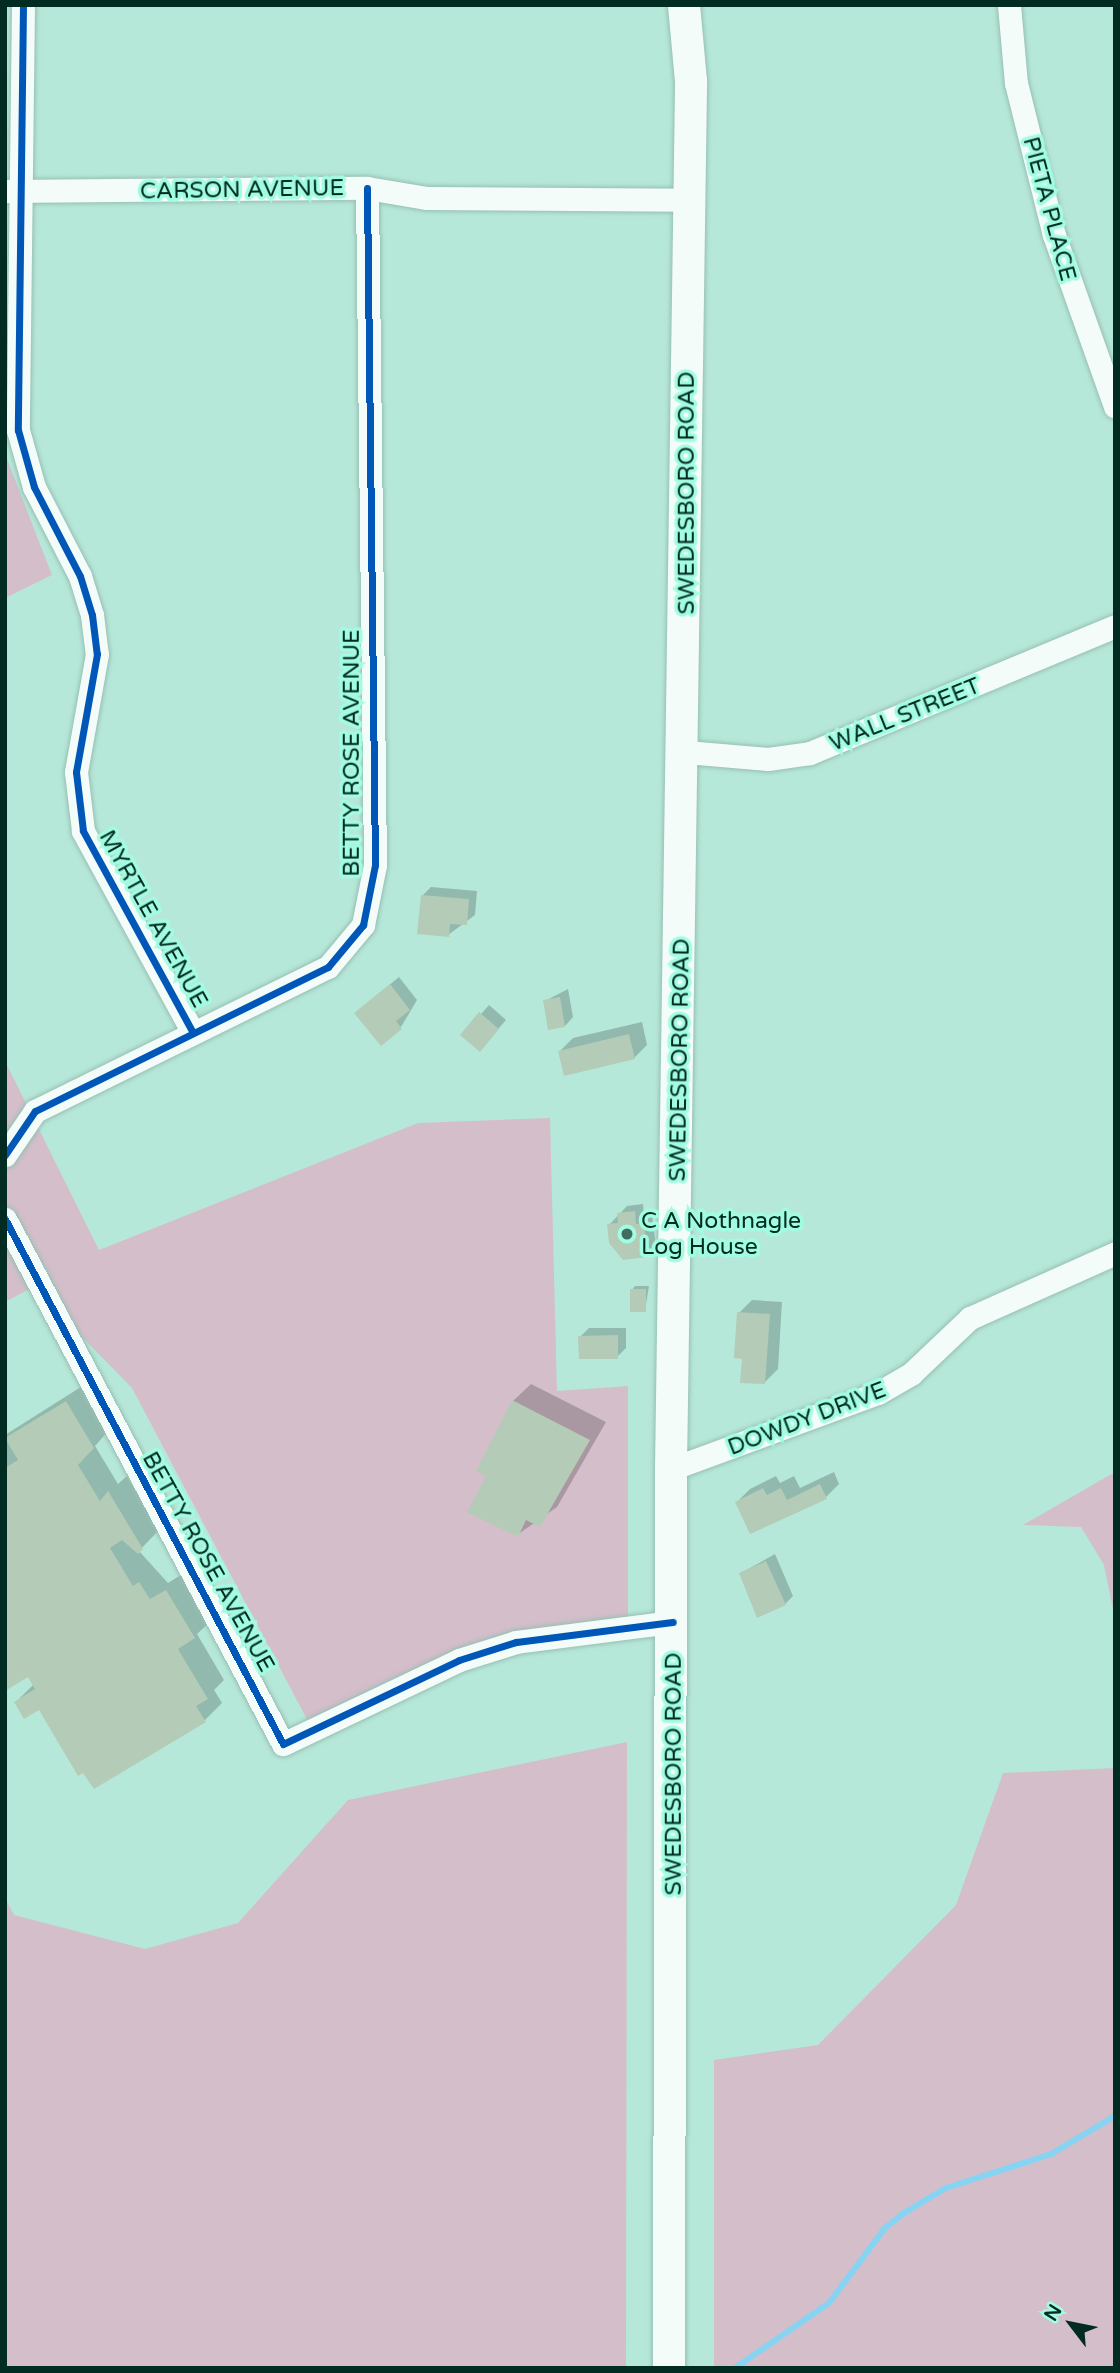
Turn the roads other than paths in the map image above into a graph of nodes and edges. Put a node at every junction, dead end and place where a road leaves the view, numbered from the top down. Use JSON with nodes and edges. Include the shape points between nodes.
{"nodes":[{"id":1,"x":23,"y":5,"type":"edge"},
{"id":2,"x":684,"y":5,"type":"edge"},
{"id":3,"x":1009,"y":5,"type":"edge"},
{"id":4,"x":367,"y":188,"type":"junction"},
{"id":5,"x":11,"y":192,"type":"edge"},
{"id":6,"x":689,"y":200,"type":"junction"},
{"id":7,"x":1115,"y":407,"type":"edge"},
{"id":8,"x":1115,"y":626,"type":"edge"},
{"id":9,"x":686,"y":752,"type":"junction"},
{"id":10,"x":192,"y":1031,"type":"junction"},
{"id":11,"x":5,"y":1155,"type":"edge"},
{"id":12,"x":5,"y":1219,"type":"edge"},
{"id":13,"x":1115,"y":1253,"type":"edge"},
{"id":14,"x":671,"y":1469,"type":"junction"},
{"id":15,"x":673,"y":1622,"type":"junction"},
{"id":16,"x":669,"y":2368,"type":"edge"}],
"edges":[{"from":1,"to":5,"type":"street","name":"MYRTLE AVENUE"},
{"from":2,"to":6,"type":"main road","name":"SWEDESBORO ROAD","via":[[691,81]]},
{"from":3,"to":7,"type":"street","name":"PIETA PLACE","via":[[1016,83],[1054,235]]},
{"from":4,"to":5,"type":"street","name":"CARSON AVENUE"},
{"from":4,"to":6,"type":"street","name":"CARSON AVENUE","via":[[427,198]]},
{"from":4,"to":10,"type":"street","name":"BETTY ROSE AVENUE","via":[[375,865],[365,913],[328,967]]},
{"from":5,"to":10,"type":"street","name":"MYRTLE AVENUE","via":[[23,211],[19,430],[41,506],[80,576],[95,634],[76,772],[83,831]]},
{"from":6,"to":9,"type":"main road","name":"SWEDESBORO ROAD"},
{"from":8,"to":9,"type":"street","name":"WALL STREET","via":[[810,753],[768,760]]},
{"from":9,"to":14,"type":"main road","name":"SWEDESBORO ROAD"},
{"from":10,"to":11,"type":"street","name":"BETTY ROSE AVENUE","via":[[36,1111]]},
{"from":12,"to":15,"type":"street","name":"BETTY ROSE AVENUE","via":[[283,1744],[459,1660],[516,1642]]},
{"from":13,"to":14,"type":"street","name":"DOWDY DRIVE","via":[[970,1318],[912,1373],[878,1393]]},
{"from":14,"to":15,"type":"main road","name":"SWEDESBORO ROAD"},
{"from":15,"to":16,"type":"main road","name":"SWEDESBORO ROAD"}]}
